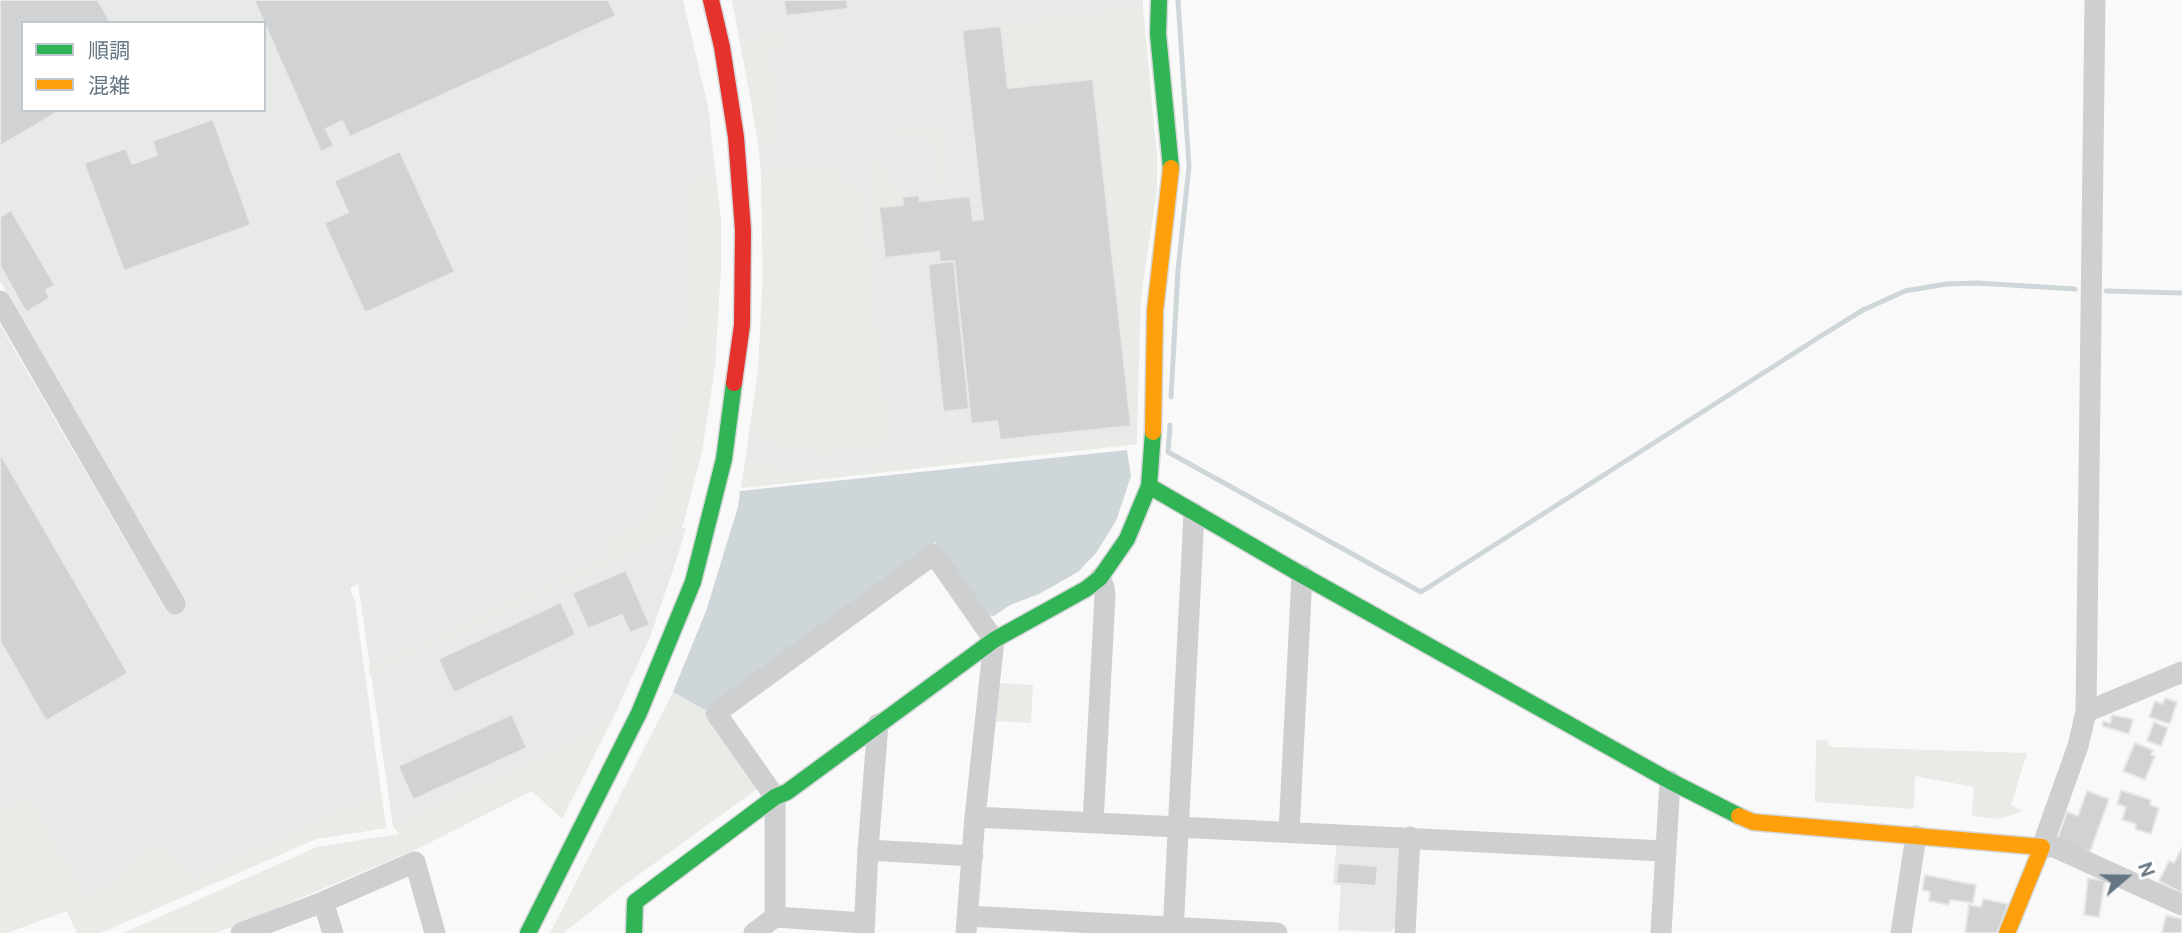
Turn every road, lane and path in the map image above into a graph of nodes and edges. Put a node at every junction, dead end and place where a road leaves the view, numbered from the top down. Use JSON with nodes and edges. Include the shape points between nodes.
{"nodes":[{"id":1,"x":710,"y":0,"type":"edge"},
{"id":2,"x":1158,"y":0,"type":"edge"},
{"id":3,"x":2095,"y":0,"type":"edge"},
{"id":4,"x":0,"y":301,"type":"edge"},
{"id":5,"x":1149,"y":486,"type":"junction"},
{"id":6,"x":1194,"y":513,"type":"junction"},
{"id":7,"x":1302,"y":575,"type":"junction"},
{"id":8,"x":1100,"y":578,"type":"junction"},
{"id":9,"x":174,"y":604,"type":"dead end"},
{"id":10,"x":994,"y":640,"type":"junction"},
{"id":11,"x":2182,"y":672,"type":"edge"},
{"id":12,"x":2086,"y":712,"type":"junction"},
{"id":13,"x":878,"y":724,"type":"junction"},
{"id":14,"x":1670,"y":781,"type":"junction"},
{"id":15,"x":775,"y":797,"type":"junction"},
{"id":16,"x":975,"y":817,"type":"junction"},
{"id":17,"x":1093,"y":823,"type":"junction"},
{"id":18,"x":1177,"y":828,"type":"junction"},
{"id":19,"x":1289,"y":832,"type":"junction"},
{"id":20,"x":1916,"y":836,"type":"junction"},
{"id":21,"x":1410,"y":837,"type":"junction"},
{"id":22,"x":2042,"y":847,"type":"junction"},
{"id":23,"x":868,"y":850,"type":"junction"},
{"id":24,"x":1664,"y":851,"type":"junction"},
{"id":25,"x":973,"y":856,"type":"junction"},
{"id":26,"x":323,"y":902,"type":"junction"},
{"id":27,"x":2182,"y":905,"type":"edge"},
{"id":28,"x":775,"y":917,"type":"junction"},
{"id":29,"x":967,"y":924,"type":"edge"},
{"id":30,"x":864,"y":928,"type":"edge"},
{"id":31,"x":1173,"y":930,"type":"edge"},
{"id":32,"x":241,"y":933,"type":"edge"},
{"id":33,"x":333,"y":933,"type":"edge"},
{"id":34,"x":435,"y":933,"type":"edge"},
{"id":35,"x":528,"y":933,"type":"edge"},
{"id":36,"x":634,"y":933,"type":"edge"},
{"id":37,"x":754,"y":933,"type":"edge"},
{"id":38,"x":1277,"y":933,"type":"edge"},
{"id":39,"x":1405,"y":933,"type":"edge"},
{"id":40,"x":1661,"y":933,"type":"edge"},
{"id":41,"x":1901,"y":933,"type":"edge"},
{"id":42,"x":2007,"y":933,"type":"edge"}],
"edges":[{"from":1,"to":35,"type":"street","via":[[736,137],[743,230],[742,325],[721,473],[693,582],[666,652]]},
{"from":2,"to":5,"type":"street","via":[[1172,174],[1155,310]]},
{"from":3,"to":12,"type":"street"},
{"from":4,"to":9,"type":"street"},
{"from":5,"to":6,"type":"street"},
{"from":5,"to":8,"type":"street","via":[[1127,539]]},
{"from":6,"to":7,"type":"street"},
{"from":6,"to":18,"type":"street"},
{"from":7,"to":14,"type":"street"},
{"from":7,"to":19,"type":"street"},
{"from":8,"to":10,"type":"street"},
{"from":8,"to":17,"type":"street","via":[[1105,596]]},
{"from":10,"to":13,"type":"street"},
{"from":10,"to":15,"type":"street","via":[[934,555],[716,713]]},
{"from":10,"to":16,"type":"street"},
{"from":11,"to":12,"type":"street"},
{"from":12,"to":22,"type":"street"},
{"from":13,"to":15,"type":"street"},
{"from":13,"to":23,"type":"street"},
{"from":14,"to":20,"type":"street","via":[[1754,822]]},
{"from":14,"to":24,"type":"street"},
{"from":15,"to":28,"type":"street"},
{"from":15,"to":36,"type":"street","via":[[635,902]]},
{"from":16,"to":17,"type":"street"},
{"from":16,"to":25,"type":"street"},
{"from":17,"to":18,"type":"street"},
{"from":18,"to":19,"type":"street"},
{"from":18,"to":31,"type":"street"},
{"from":19,"to":21,"type":"street"},
{"from":20,"to":22,"type":"street"},
{"from":20,"to":41,"type":"street"},
{"from":21,"to":24,"type":"street"},
{"from":21,"to":39,"type":"street"},
{"from":22,"to":27,"type":"street","via":[[2054,847]]},
{"from":22,"to":42,"type":"street"},
{"from":23,"to":25,"type":"street"},
{"from":23,"to":30,"type":"street"},
{"from":24,"to":40,"type":"street"},
{"from":25,"to":29,"type":"street"},
{"from":26,"to":32,"type":"street"},
{"from":26,"to":33,"type":"street"},
{"from":26,"to":34,"type":"street","via":[[415,862]]},
{"from":28,"to":30,"type":"street"},
{"from":28,"to":37,"type":"street"},
{"from":29,"to":31,"type":"street"},
{"from":31,"to":38,"type":"street"}]}
